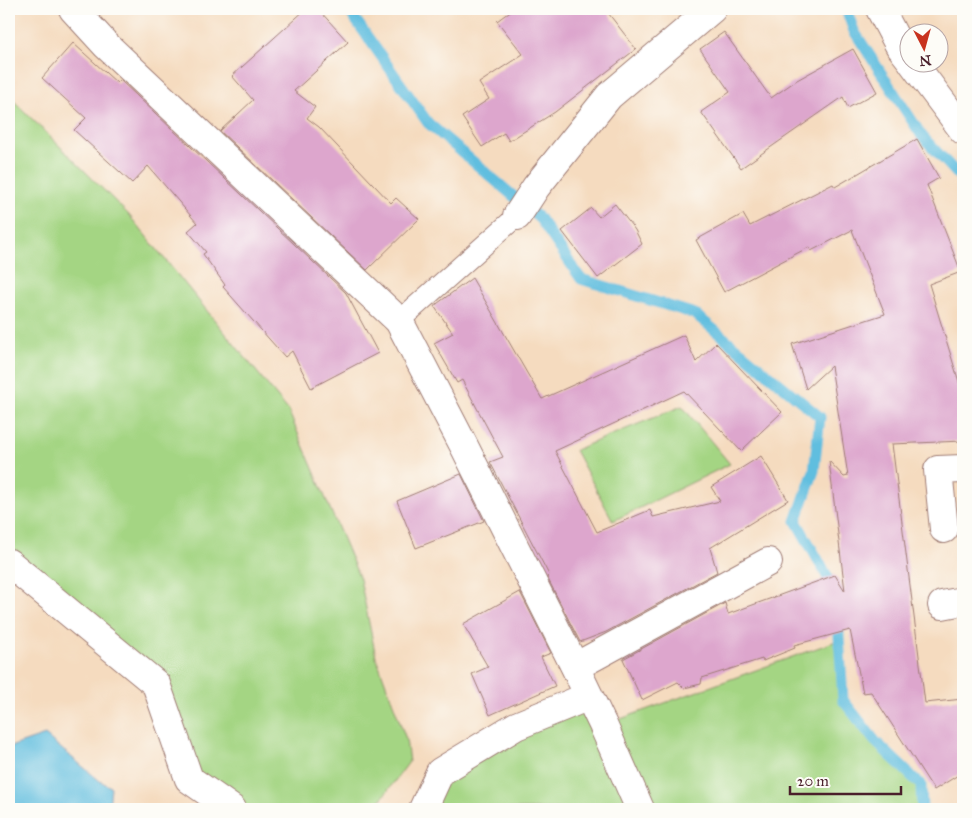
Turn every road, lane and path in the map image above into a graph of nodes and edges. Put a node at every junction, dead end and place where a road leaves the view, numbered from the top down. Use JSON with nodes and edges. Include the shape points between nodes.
{"nodes":[{"id":1,"x":73,"y":9,"type":"edge"},
{"id":2,"x":712,"y":9,"type":"edge"},
{"id":3,"x":880,"y":9,"type":"edge"},
{"id":4,"x":900,"y":46,"type":"edge"},
{"id":5,"x":920,"y":72,"type":"edge"},
{"id":6,"x":963,"y":130,"type":"edge"},
{"id":7,"x":517,"y":216,"type":"joint"},
{"id":8,"x":399,"y":321,"type":"junction"},
{"id":9,"x":963,"y":469,"type":"edge"},
{"id":10,"x":944,"y":529,"type":"dead end"},
{"id":11,"x":768,"y":562,"type":"dead end"},
{"id":12,"x":9,"y":563,"type":"edge"},
{"id":13,"x":576,"y":667,"type":"junction"},
{"id":14,"x":589,"y":696,"type":"junction"},
{"id":15,"x":232,"y":809,"type":"edge"},
{"id":16,"x":423,"y":809,"type":"edge"},
{"id":17,"x":640,"y":809,"type":"edge"}],
"edges":[{"from":1,"to":8,"type":"street","via":[[106,46]]},
{"from":2,"to":7,"type":"street","via":[[609,96],[536,187]]},
{"from":3,"to":4,"type":"street"},
{"from":5,"to":6,"type":"street"},
{"from":7,"to":8,"type":"lane"},
{"from":8,"to":13,"type":"street"},
{"from":9,"to":10,"type":"street","via":[[938,470]]},
{"from":11,"to":13,"type":"street"},
{"from":12,"to":15,"type":"street","via":[[156,684],[189,779]]},
{"from":13,"to":14,"type":"street"},
{"from":14,"to":16,"type":"street","via":[[516,726],[440,772]]},
{"from":14,"to":17,"type":"street"}]}
